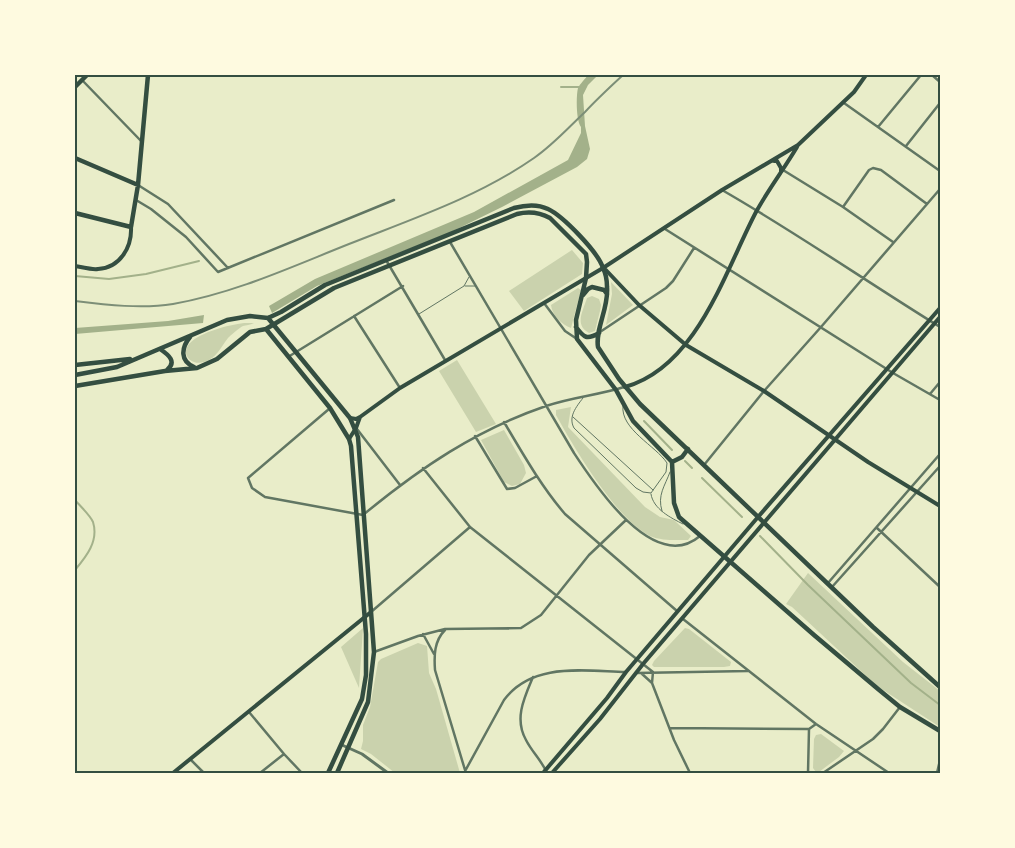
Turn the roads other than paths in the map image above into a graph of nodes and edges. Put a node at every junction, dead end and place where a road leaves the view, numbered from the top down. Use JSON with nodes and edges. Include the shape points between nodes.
{"nodes":[{"id":1,"x":76,"y":75,"type":"edge"},
{"id":2,"x":87,"y":75,"type":"edge"},
{"id":3,"x":148,"y":75,"type":"edge"},
{"id":4,"x":866,"y":75,"type":"edge"},
{"id":5,"x":921,"y":75,"type":"edge"},
{"id":6,"x":932,"y":75,"type":"edge"},
{"id":7,"x":82,"y":80,"type":"junction"},
{"id":8,"x":940,"y":82,"type":"edge"},
{"id":9,"x":75,"y":87,"type":"edge"},
{"id":10,"x":844,"y":102,"type":"junction"},
{"id":11,"x":940,"y":103,"type":"edge"},
{"id":12,"x":878,"y":127,"type":"junction"},
{"id":13,"x":142,"y":142,"type":"junction"},
{"id":14,"x":798,"y":145,"type":"junction"},
{"id":15,"x":906,"y":146,"type":"junction"},
{"id":16,"x":75,"y":158,"type":"edge"},
{"id":17,"x":773,"y":161,"type":"junction"},
{"id":18,"x":783,"y":170,"type":"junction"},
{"id":19,"x":940,"y":171,"type":"edge"},
{"id":20,"x":780,"y":174,"type":"junction"},
{"id":21,"x":138,"y":185,"type":"junction"},
{"id":22,"x":940,"y":189,"type":"edge"},
{"id":23,"x":722,"y":190,"type":"junction"},
{"id":24,"x":136,"y":200,"type":"junction"},
{"id":25,"x":394,"y":200,"type":"dead end"},
{"id":26,"x":927,"y":204,"type":"junction"},
{"id":27,"x":843,"y":207,"type":"junction"},
{"id":28,"x":757,"y":210,"type":"junction"},
{"id":29,"x":75,"y":213,"type":"edge"},
{"id":30,"x":131,"y":228,"type":"junction"},
{"id":31,"x":665,"y":229,"type":"junction"},
{"id":32,"x":450,"y":242,"type":"junction"},
{"id":33,"x":893,"y":242,"type":"junction"},
{"id":34,"x":694,"y":248,"type":"junction"},
{"id":35,"x":388,"y":262,"type":"junction"},
{"id":36,"x":75,"y":266,"type":"edge"},
{"id":37,"x":228,"y":268,"type":"junction"},
{"id":38,"x":603,"y":268,"type":"junction"},
{"id":39,"x":728,"y":268,"type":"junction"},
{"id":40,"x":469,"y":276,"type":"junction"},
{"id":41,"x":864,"y":277,"type":"junction"},
{"id":42,"x":586,"y":278,"type":"junction"},
{"id":43,"x":403,"y":286,"type":"junction"},
{"id":44,"x":464,"y":286,"type":"junction"},
{"id":45,"x":475,"y":286,"type":"junction"},
{"id":46,"x":608,"y":295,"type":"junction"},
{"id":47,"x":582,"y":298,"type":"junction"},
{"id":48,"x":543,"y":302,"type":"junction"},
{"id":49,"x":639,"y":305,"type":"junction"},
{"id":50,"x":940,"y":308,"type":"edge"},
{"id":51,"x":419,"y":314,"type":"junction"},
{"id":52,"x":354,"y":316,"type":"junction"},
{"id":53,"x":940,"y":317,"type":"edge"},
{"id":54,"x":268,"y":318,"type":"junction"},
{"id":55,"x":932,"y":322,"type":"junction"},
{"id":56,"x":274,"y":324,"type":"junction"},
{"id":57,"x":576,"y":326,"type":"junction"},
{"id":58,"x":821,"y":327,"type":"junction"},
{"id":59,"x":940,"y":327,"type":"edge"},
{"id":60,"x":501,"y":328,"type":"junction"},
{"id":61,"x":266,"y":329,"type":"junction"},
{"id":62,"x":599,"y":332,"type":"junction"},
{"id":63,"x":190,"y":336,"type":"junction"},
{"id":64,"x":577,"y":339,"type":"junction"},
{"id":65,"x":686,"y":345,"type":"junction"},
{"id":66,"x":160,"y":349,"type":"junction"},
{"id":67,"x":295,"y":351,"type":"junction"},
{"id":68,"x":139,"y":357,"type":"junction"},
{"id":69,"x":288,"y":357,"type":"junction"},
{"id":70,"x":446,"y":362,"type":"junction"},
{"id":71,"x":75,"y":365,"type":"edge"},
{"id":72,"x":197,"y":368,"type":"junction"},
{"id":73,"x":886,"y":369,"type":"junction"},
{"id":74,"x":165,"y":371,"type":"junction"},
{"id":75,"x":893,"y":373,"type":"junction"},
{"id":76,"x":75,"y":375,"type":"edge"},
{"id":77,"x":940,"y":382,"type":"edge"},
{"id":78,"x":75,"y":386,"type":"edge"},
{"id":79,"x":625,"y":387,"type":"junction"},
{"id":80,"x":400,"y":388,"type":"junction"},
{"id":81,"x":616,"y":390,"type":"junction"},
{"id":82,"x":764,"y":392,"type":"junction"},
{"id":83,"x":930,"y":394,"type":"junction"},
{"id":84,"x":583,"y":396,"type":"junction"},
{"id":85,"x":940,"y":400,"type":"edge"},
{"id":86,"x":623,"y":403,"type":"junction"},
{"id":87,"x":547,"y":406,"type":"junction"},
{"id":88,"x":330,"y":408,"type":"junction"},
{"id":89,"x":572,"y":416,"type":"junction"},
{"id":90,"x":360,"y":417,"type":"junction"},
{"id":91,"x":350,"y":418,"type":"junction"},
{"id":92,"x":504,"y":422,"type":"junction"},
{"id":93,"x":356,"y":428,"type":"junction"},
{"id":94,"x":475,"y":436,"type":"junction"},
{"id":95,"x":829,"y":436,"type":"junction"},
{"id":96,"x":349,"y":439,"type":"junction"},
{"id":97,"x":366,"y":440,"type":"junction"},
{"id":98,"x":836,"y":440,"type":"junction"},
{"id":99,"x":358,"y":446,"type":"junction"},
{"id":100,"x":688,"y":449,"type":"junction"},
{"id":101,"x":940,"y":454,"type":"edge"},
{"id":102,"x":673,"y":463,"type":"junction"},
{"id":103,"x":704,"y":465,"type":"junction"},
{"id":104,"x":940,"y":466,"type":"edge"},
{"id":105,"x":423,"y":468,"type":"junction"},
{"id":106,"x":536,"y":476,"type":"junction"},
{"id":107,"x":400,"y":485,"type":"junction"},
{"id":108,"x":911,"y":487,"type":"junction"},
{"id":109,"x":653,"y":490,"type":"junction"},
{"id":110,"x":917,"y":491,"type":"junction"},
{"id":111,"x":651,"y":493,"type":"junction"},
{"id":112,"x":940,"y":506,"type":"edge"},
{"id":113,"x":662,"y":510,"type":"junction"},
{"id":114,"x":357,"y":515,"type":"junction"},
{"id":115,"x":363,"y":515,"type":"junction"},
{"id":116,"x":758,"y":518,"type":"junction"},
{"id":117,"x":626,"y":520,"type":"junction"},
{"id":118,"x":764,"y":523,"type":"junction"},
{"id":119,"x":686,"y":525,"type":"junction"},
{"id":120,"x":470,"y":527,"type":"junction"},
{"id":121,"x":877,"y":528,"type":"junction"},
{"id":122,"x":881,"y":531,"type":"junction"},
{"id":123,"x":700,"y":535,"type":"junction"},
{"id":124,"x":599,"y":545,"type":"junction"},
{"id":125,"x":725,"y":557,"type":"junction"},
{"id":126,"x":730,"y":562,"type":"junction"},
{"id":127,"x":828,"y":583,"type":"junction"},
{"id":128,"x":832,"y":587,"type":"junction"},
{"id":129,"x":940,"y":587,"type":"edge"},
{"id":130,"x":557,"y":596,"type":"junction"},
{"id":131,"x":371,"y":612,"type":"junction"},
{"id":132,"x":678,"y":612,"type":"junction"},
{"id":133,"x":364,"y":617,"type":"junction"},
{"id":134,"x":683,"y":618,"type":"junction"},
{"id":135,"x":445,"y":629,"type":"junction"},
{"id":136,"x":423,"y":634,"type":"junction"},
{"id":137,"x":374,"y":652,"type":"junction"},
{"id":138,"x":434,"y":656,"type":"junction"},
{"id":139,"x":637,"y":659,"type":"junction"},
{"id":140,"x":643,"y":664,"type":"junction"},
{"id":141,"x":749,"y":671,"type":"junction"},
{"id":142,"x":626,"y":672,"type":"junction"},
{"id":143,"x":653,"y":672,"type":"junction"},
{"id":144,"x":636,"y":673,"type":"junction"},
{"id":145,"x":641,"y":673,"type":"junction"},
{"id":146,"x":534,"y":676,"type":"junction"},
{"id":147,"x":652,"y":683,"type":"junction"},
{"id":148,"x":940,"y":687,"type":"edge"},
{"id":149,"x":900,"y":707,"type":"junction"},
{"id":150,"x":248,"y":711,"type":"junction"},
{"id":151,"x":816,"y":724,"type":"junction"},
{"id":152,"x":670,"y":728,"type":"junction"},
{"id":153,"x":809,"y":729,"type":"junction"},
{"id":154,"x":940,"y":731,"type":"edge"},
{"id":155,"x":342,"y":745,"type":"junction"},
{"id":156,"x":349,"y":747,"type":"junction"},
{"id":157,"x":855,"y":751,"type":"junction"},
{"id":158,"x":284,"y":754,"type":"junction"},
{"id":159,"x":190,"y":758,"type":"junction"},
{"id":160,"x":940,"y":760,"type":"edge"},
{"id":161,"x":465,"y":772,"type":"edge"},
{"id":162,"x":546,"y":772,"type":"edge"},
{"id":163,"x":172,"y":773,"type":"edge"},
{"id":164,"x":204,"y":773,"type":"edge"},
{"id":165,"x":260,"y":773,"type":"edge"},
{"id":166,"x":302,"y":773,"type":"edge"},
{"id":167,"x":328,"y":773,"type":"edge"},
{"id":168,"x":337,"y":773,"type":"edge"},
{"id":169,"x":388,"y":773,"type":"edge"},
{"id":170,"x":552,"y":773,"type":"edge"},
{"id":171,"x":690,"y":773,"type":"edge"},
{"id":172,"x":808,"y":773,"type":"edge"},
{"id":173,"x":823,"y":773,"type":"edge"},
{"id":174,"x":889,"y":773,"type":"edge"},
{"id":175,"x":937,"y":773,"type":"edge"}],
"edges":[{"from":1,"to":7,"type":"main road"},
{"from":2,"to":7,"type":"main road"},
{"from":3,"to":13,"type":"main road"},
{"from":4,"to":10,"type":"main road"},
{"from":5,"to":12,"type":"street"},
{"from":6,"to":8,"type":"street"},
{"from":7,"to":9,"type":"main road"},
{"from":7,"to":13,"type":"street"},
{"from":10,"to":12,"type":"street"},
{"from":10,"to":14,"type":"main road"},
{"from":11,"to":15,"type":"street"},
{"from":12,"to":15,"type":"street"},
{"from":13,"to":21,"type":"main road"},
{"from":14,"to":17,"type":"main road"},
{"from":14,"to":18,"type":"main road"},
{"from":15,"to":19,"type":"street"},
{"from":16,"to":21,"type":"main road"},
{"from":17,"to":20,"type":"main road","via":[[780,165]]},
{"from":17,"to":23,"type":"main road"},
{"from":18,"to":20,"type":"main road"},
{"from":18,"to":27,"type":"street"},
{"from":20,"to":28,"type":"main road"},
{"from":21,"to":24,"type":"main road"},
{"from":21,"to":37,"type":"street","via":[[168,204]]},
{"from":22,"to":26,"type":"street"},
{"from":23,"to":28,"type":"street"},
{"from":23,"to":31,"type":"main road"},
{"from":24,"to":30,"type":"main road"},
{"from":24,"to":37,"type":"street","via":[[186,237],[216,271]]},
{"from":25,"to":37,"type":"street"},
{"from":26,"to":27,"type":"street","via":[[881,170],[873,168]]},
{"from":26,"to":33,"type":"street"},
{"from":27,"to":33,"type":"street"},
{"from":28,"to":39,"type":"main road"},
{"from":28,"to":41,"type":"street"},
{"from":29,"to":30,"type":"main road"},
{"from":30,"to":36,"type":"main road","via":[[132,237],[125,253],[111,266],[99,270]]},
{"from":31,"to":34,"type":"street"},
{"from":31,"to":38,"type":"main road"},
{"from":32,"to":35,"type":"main road"},
{"from":32,"to":40,"type":"street"},
{"from":32,"to":42,"type":"main road","via":[[517,214],[542,214],[586,254]]},
{"from":33,"to":41,"type":"street"},
{"from":34,"to":39,"type":"street"},
{"from":34,"to":49,"type":"street","via":[[673,281]]},
{"from":35,"to":38,"type":"main road","via":[[514,208],[530,206],[550,210],[562,220],[591,248]]},
{"from":35,"to":43,"type":"street"},
{"from":35,"to":54,"type":"main road","via":[[325,285]]},
{"from":35,"to":56,"type":"main road","via":[[321,294]]},
{"from":38,"to":42,"type":"main road"},
{"from":38,"to":46,"type":"main road"},
{"from":38,"to":49,"type":"main road"},
{"from":39,"to":58,"type":"street"},
{"from":39,"to":65,"type":"main road"},
{"from":40,"to":44,"type":"lane"},
{"from":40,"to":45,"type":"street"},
{"from":41,"to":55,"type":"street"},
{"from":41,"to":58,"type":"street"},
{"from":42,"to":47,"type":"main road"},
{"from":42,"to":48,"type":"main road"},
{"from":43,"to":51,"type":"street"},
{"from":43,"to":52,"type":"street"},
{"from":44,"to":45,"type":"lane"},
{"from":44,"to":51,"type":"lane"},
{"from":45,"to":60,"type":"street"},
{"from":46,"to":47,"type":"main road","via":[[604,290],[592,287]]},
{"from":46,"to":62,"type":"main road"},
{"from":47,"to":57,"type":"main road"},
{"from":48,"to":60,"type":"main road"},
{"from":48,"to":64,"type":"street","via":[[565,331]]},
{"from":49,"to":62,"type":"street"},
{"from":49,"to":65,"type":"main road"},
{"from":50,"to":55,"type":"main road"},
{"from":51,"to":70,"type":"street"},
{"from":52,"to":67,"type":"street"},
{"from":52,"to":80,"type":"street"},
{"from":53,"to":55,"type":"main road"},
{"from":54,"to":56,"type":"main road"},
{"from":54,"to":63,"type":"main road","via":[[237,317]]},
{"from":55,"to":59,"type":"street"},
{"from":55,"to":73,"type":"main road"},
{"from":55,"to":75,"type":"main road"},
{"from":56,"to":61,"type":"main road"},
{"from":56,"to":67,"type":"main road"},
{"from":57,"to":62,"type":"main road","via":[[581,334],[588,337]]},
{"from":57,"to":64,"type":"main road"},
{"from":58,"to":73,"type":"street"},
{"from":58,"to":82,"type":"street"},
{"from":60,"to":70,"type":"main road"},
{"from":60,"to":87,"type":"street"},
{"from":61,"to":69,"type":"main road"},
{"from":61,"to":72,"type":"main road","via":[[250,332],[217,359]]},
{"from":62,"to":79,"type":"main road","via":[[597,341],[601,354]]},
{"from":63,"to":66,"type":"main road"},
{"from":63,"to":72,"type":"main road","via":[[182,352],[186,363]]},
{"from":64,"to":81,"type":"main road"},
{"from":65,"to":79,"type":"main road","via":[[660,370]]},
{"from":65,"to":82,"type":"main road"},
{"from":66,"to":68,"type":"main road"},
{"from":66,"to":74,"type":"main road","via":[[172,360]]},
{"from":67,"to":69,"type":"street"},
{"from":67,"to":91,"type":"main road"},
{"from":68,"to":71,"type":"main road"},
{"from":68,"to":76,"type":"main road","via":[[116,367]]},
{"from":69,"to":88,"type":"main road"},
{"from":70,"to":80,"type":"main road"},
{"from":72,"to":74,"type":"main road"},
{"from":73,"to":75,"type":"street"},
{"from":73,"to":95,"type":"main road"},
{"from":74,"to":78,"type":"main road"},
{"from":75,"to":83,"type":"street"},
{"from":75,"to":98,"type":"main road"},
{"from":77,"to":83,"type":"street"},
{"from":79,"to":81,"type":"street"},
{"from":79,"to":100,"type":"main road"},
{"from":80,"to":90,"type":"main road"},
{"from":81,"to":84,"type":"street"},
{"from":81,"to":86,"type":"main road"},
{"from":82,"to":95,"type":"main road"},
{"from":82,"to":103,"type":"street"},
{"from":83,"to":85,"type":"street"},
{"from":84,"to":87,"type":"street"},
{"from":84,"to":89,"type":"lane"},
{"from":86,"to":102,"type":"main road","via":[[633,421]]},
{"from":86,"to":109,"type":"lane","via":[[622,413],[628,424],[667,464],[666,472]]},
{"from":87,"to":92,"type":"street"},
{"from":87,"to":117,"type":"street","via":[[590,478]]},
{"from":88,"to":96,"type":"main road"},
{"from":88,"to":114,"type":"street","via":[[248,478],[257,493],[272,500]]},
{"from":89,"to":109,"type":"lane"},
{"from":89,"to":111,"type":"lane","via":[[574,428],[639,491]]},
{"from":90,"to":91,"type":"main road"},
{"from":90,"to":93,"type":"main road"},
{"from":91,"to":93,"type":"main road"},
{"from":92,"to":94,"type":"street"},
{"from":92,"to":106,"type":"street"},
{"from":93,"to":96,"type":"main road"},
{"from":93,"to":97,"type":"street"},
{"from":93,"to":99,"type":"main road"},
{"from":94,"to":105,"type":"street"},
{"from":94,"to":106,"type":"street","via":[[507,489]]},
{"from":95,"to":98,"type":"main road"},
{"from":95,"to":116,"type":"main road"},
{"from":96,"to":114,"type":"main road"},
{"from":97,"to":99,"type":"main road"},
{"from":97,"to":107,"type":"street"},
{"from":98,"to":108,"type":"main road"},
{"from":98,"to":118,"type":"main road"},
{"from":99,"to":115,"type":"main road"},
{"from":100,"to":102,"type":"main road"},
{"from":100,"to":103,"type":"main road"},
{"from":101,"to":108,"type":"street"},
{"from":102,"to":113,"type":"lane","via":[[660,495]]},
{"from":102,"to":119,"type":"main road","via":[[676,510]]},
{"from":103,"to":116,"type":"main road"},
{"from":104,"to":110,"type":"street"},
{"from":105,"to":107,"type":"street"},
{"from":105,"to":120,"type":"street"},
{"from":106,"to":124,"type":"street","via":[[565,514]]},
{"from":107,"to":115,"type":"street"},
{"from":108,"to":110,"type":"main road"},
{"from":108,"to":121,"type":"street"},
{"from":109,"to":111,"type":"lane"},
{"from":110,"to":112,"type":"main road"},
{"from":110,"to":122,"type":"street"},
{"from":111,"to":113,"type":"lane","via":[[653,503]]},
{"from":113,"to":119,"type":"lane"},
{"from":114,"to":115,"type":"street"},
{"from":114,"to":133,"type":"main road"},
{"from":115,"to":131,"type":"main road"},
{"from":116,"to":118,"type":"main road"},
{"from":116,"to":125,"type":"main road"},
{"from":117,"to":123,"type":"street","via":[[650,540],[666,544],[687,543]]},
{"from":117,"to":124,"type":"street"},
{"from":118,"to":126,"type":"main road"},
{"from":118,"to":127,"type":"main road"},
{"from":119,"to":123,"type":"main road"},
{"from":120,"to":130,"type":"street"},
{"from":120,"to":131,"type":"street"},
{"from":121,"to":122,"type":"street"},
{"from":121,"to":127,"type":"street"},
{"from":122,"to":128,"type":"street"},
{"from":122,"to":129,"type":"street"},
{"from":123,"to":125,"type":"main road"},
{"from":124,"to":130,"type":"street"},
{"from":124,"to":132,"type":"street"},
{"from":125,"to":126,"type":"main road"},
{"from":125,"to":132,"type":"main road"},
{"from":126,"to":134,"type":"main road"},
{"from":126,"to":149,"type":"main road"},
{"from":127,"to":128,"type":"main road"},
{"from":128,"to":148,"type":"main road"},
{"from":130,"to":135,"type":"street","via":[[541,615],[521,628]]},
{"from":130,"to":139,"type":"street"},
{"from":131,"to":133,"type":"main road"},
{"from":131,"to":137,"type":"main road"},
{"from":132,"to":139,"type":"main road"},
{"from":133,"to":150,"type":"main road"},
{"from":133,"to":155,"type":"main road","via":[[367,647],[365,683],[362,699]]},
{"from":134,"to":140,"type":"main road"},
{"from":134,"to":141,"type":"street"},
{"from":135,"to":136,"type":"street"},
{"from":135,"to":138,"type":"street"},
{"from":136,"to":137,"type":"street"},
{"from":136,"to":138,"type":"street"},
{"from":137,"to":156,"type":"main road","via":[[368,702]]},
{"from":138,"to":161,"type":"street","via":[[437,678]]},
{"from":139,"to":140,"type":"street"},
{"from":139,"to":142,"type":"main road"},
{"from":140,"to":143,"type":"street"},
{"from":140,"to":144,"type":"main road"},
{"from":141,"to":143,"type":"street"},
{"from":141,"to":151,"type":"street"},
{"from":142,"to":146,"type":"street","via":[[558,671]]},
{"from":142,"to":162,"type":"main road"},
{"from":143,"to":145,"type":"street"},
{"from":143,"to":147,"type":"street"},
{"from":144,"to":145,"type":"street"},
{"from":144,"to":170,"type":"main road"},
{"from":145,"to":147,"type":"street"},
{"from":146,"to":161,"type":"street","via":[[504,700]]},
{"from":146,"to":162,"type":"street","via":[[520,715],[521,728]]},
{"from":147,"to":152,"type":"street"},
{"from":149,"to":154,"type":"main road"},
{"from":149,"to":157,"type":"street","via":[[873,739]]},
{"from":150,"to":158,"type":"street"},
{"from":150,"to":159,"type":"main road"},
{"from":151,"to":153,"type":"street"},
{"from":151,"to":157,"type":"street"},
{"from":152,"to":153,"type":"street"},
{"from":152,"to":171,"type":"street"},
{"from":153,"to":172,"type":"street"},
{"from":155,"to":156,"type":"street"},
{"from":155,"to":167,"type":"main road"},
{"from":156,"to":168,"type":"main road"},
{"from":156,"to":169,"type":"street"},
{"from":157,"to":173,"type":"street"},
{"from":157,"to":174,"type":"street"},
{"from":158,"to":165,"type":"street"},
{"from":158,"to":166,"type":"street"},
{"from":159,"to":163,"type":"main road"},
{"from":159,"to":164,"type":"street"},
{"from":160,"to":175,"type":"street"}]}
